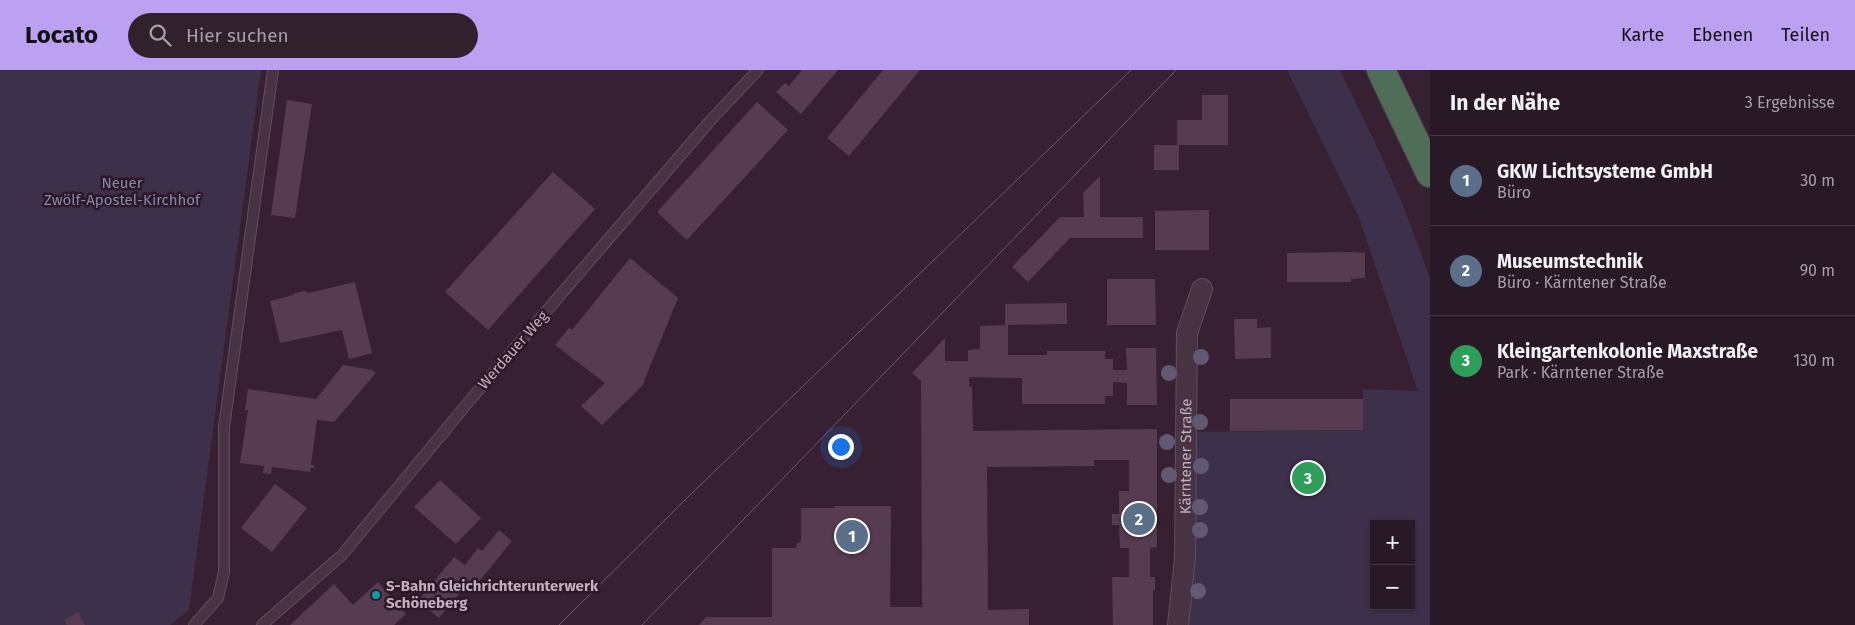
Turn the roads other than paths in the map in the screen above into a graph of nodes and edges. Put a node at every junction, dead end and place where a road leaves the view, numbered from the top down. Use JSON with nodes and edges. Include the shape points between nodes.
{"nodes":[{"id":1,"x":273,"y":70,"type":"edge"},
{"id":2,"x":758,"y":70,"type":"edge"},
{"id":3,"x":1380,"y":70,"type":"edge"},
{"id":4,"x":1430,"y":173,"type":"edge"},
{"id":5,"x":1202,"y":289,"type":"dead end"},
{"id":6,"x":194,"y":625,"type":"edge"},
{"id":7,"x":262,"y":625,"type":"edge"},
{"id":8,"x":1178,"y":625,"type":"edge"}],
"edges":[{"from":1,"to":6,"type":"lane","via":[[224,427],[224,572],[218,598]]},
{"from":2,"to":7,"type":"lane","name":"Werdauer Weg","via":[[710,121],[476,393],[342,555]]},
{"from":3,"to":4,"type":"highway"},
{"from":5,"to":8,"type":"street","name":"Kärntener Straße","via":[[1187,333],[1185,558]]}]}
